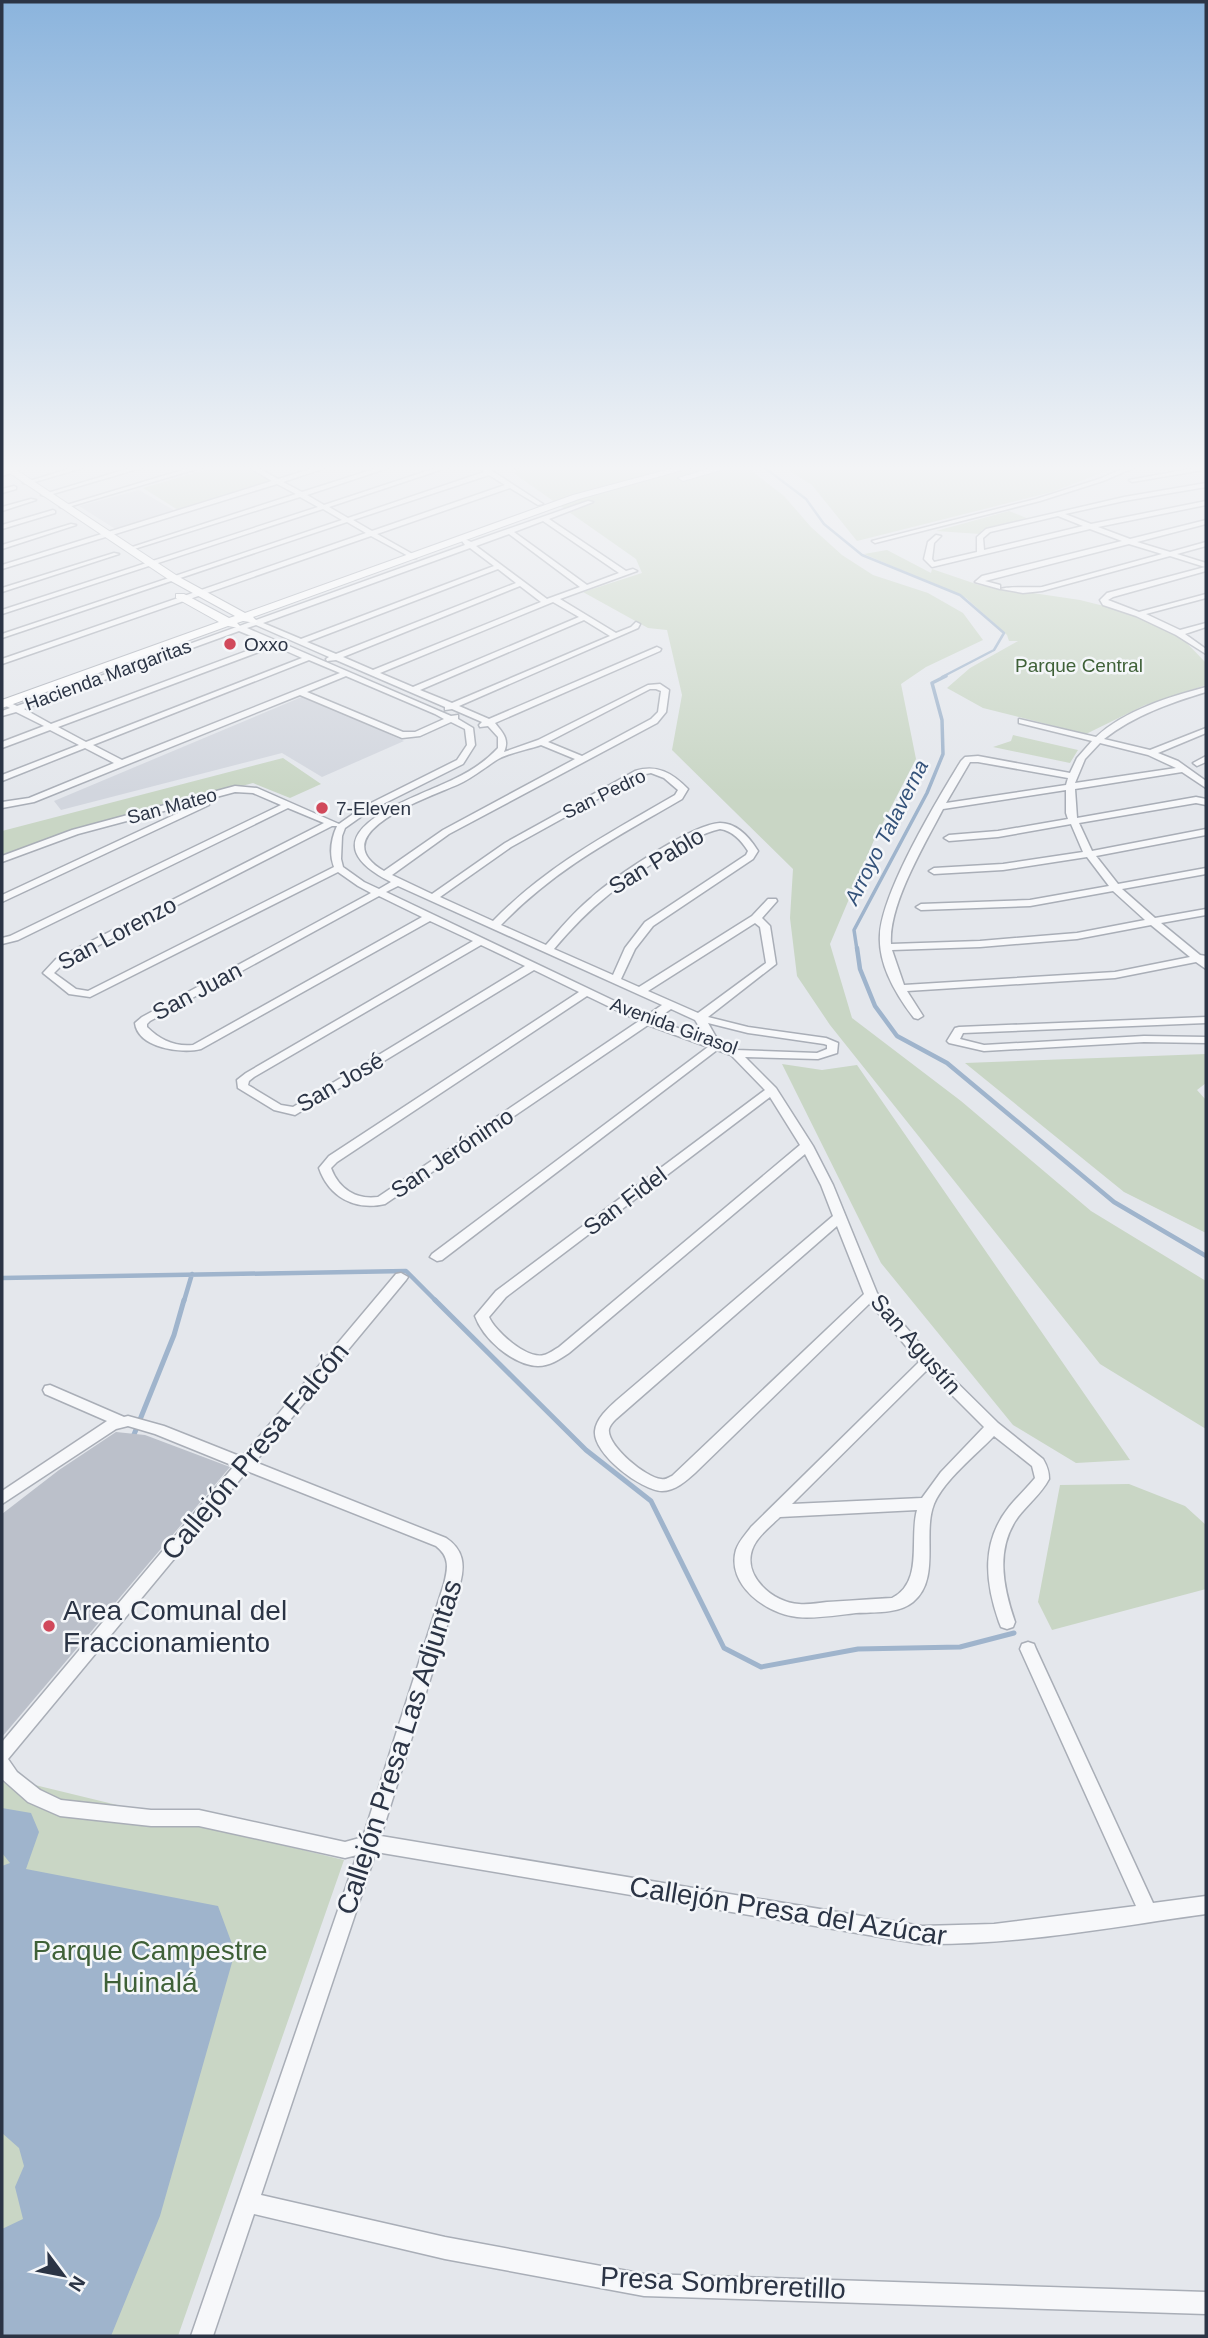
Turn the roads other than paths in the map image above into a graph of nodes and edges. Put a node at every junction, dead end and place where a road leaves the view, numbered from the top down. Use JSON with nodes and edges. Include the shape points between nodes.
{"nodes":[{"id":1,"x":52,"y":574,"type":"edge"},
{"id":2,"x":123,"y":574,"type":"edge"},
{"id":3,"x":147,"y":574,"type":"edge"},
{"id":4,"x":168,"y":574,"type":"edge"},
{"id":5,"x":189,"y":574,"type":"edge"},
{"id":6,"x":257,"y":574,"type":"edge"},
{"id":7,"x":358,"y":574,"type":"edge"},
{"id":8,"x":373,"y":574,"type":"edge"},
{"id":9,"x":479,"y":574,"type":"edge"},
{"id":10,"x":510,"y":574,"type":"edge"},
{"id":11,"x":567,"y":574,"type":"edge"},
{"id":12,"x":626,"y":574,"type":"edge"},
{"id":13,"x":1000,"y":574,"type":"edge"},
{"id":14,"x":1095,"y":574,"type":"edge"},
{"id":15,"x":1182,"y":574,"type":"edge"},
{"id":16,"x":175,"y":579,"type":"junction"},
{"id":17,"x":161,"y":583,"type":"junction"},
{"id":18,"x":522,"y":583,"type":"junction"},
{"id":19,"x":586,"y":588,"type":"junction"},
{"id":20,"x":1001,"y":588,"type":"joint"},
{"id":21,"x":2,"y":590,"type":"edge"},
{"id":22,"x":200,"y":594,"type":"junction"},
{"id":23,"x":1206,"y":596,"type":"edge"},
{"id":24,"x":185,"y":599,"type":"junction"},
{"id":25,"x":550,"y":600,"type":"junction"},
{"id":26,"x":2,"y":612,"type":"edge"},
{"id":27,"x":1139,"y":614,"type":"junction"},
{"id":28,"x":584,"y":617,"type":"junction"},
{"id":29,"x":237,"y":621,"type":"junction"},
{"id":30,"x":636,"y":624,"type":"dead end"},
{"id":31,"x":1206,"y":625,"type":"edge"},
{"id":32,"x":1179,"y":633,"type":"junction"},
{"id":33,"x":614,"y":635,"type":"junction"},
{"id":34,"x":2,"y":636,"type":"edge"},
{"id":35,"x":299,"y":642,"type":"junction"},
{"id":36,"x":275,"y":643,"type":"junction"},
{"id":37,"x":657,"y":649,"type":"dead end"},
{"id":38,"x":1206,"y":652,"type":"edge"},
{"id":39,"x":335,"y":657,"type":"junction"},
{"id":40,"x":308,"y":658,"type":"junction"},
{"id":41,"x":2,"y":662,"type":"edge"},
{"id":42,"x":320,"y":663,"type":"junction"},
{"id":43,"x":373,"y":673,"type":"junction"},
{"id":44,"x":345,"y":674,"type":"junction"},
{"id":45,"x":661,"y":687,"type":"joint"},
{"id":46,"x":1206,"y":689,"type":"edge"},
{"id":47,"x":412,"y":690,"type":"junction"},
{"id":48,"x":300,"y":692,"type":"junction"},
{"id":49,"x":5,"y":705,"type":"edge"},
{"id":50,"x":452,"y":706,"type":"junction"},
{"id":51,"x":438,"y":712,"type":"junction"},
{"id":52,"x":466,"y":712,"type":"junction"},
{"id":53,"x":452,"y":718,"type":"junction"},
{"id":54,"x":1022,"y":721,"type":"dead end"},
{"id":55,"x":490,"y":723,"type":"junction"},
{"id":56,"x":50,"y":728,"type":"junction"},
{"id":57,"x":469,"y":728,"type":"junction"},
{"id":58,"x":1206,"y":730,"type":"edge"},
{"id":59,"x":1097,"y":740,"type":"junction"},
{"id":60,"x":541,"y":742,"type":"junction"},
{"id":61,"x":2,"y":745,"type":"edge"},
{"id":62,"x":84,"y":745,"type":"junction"},
{"id":63,"x":1152,"y":753,"type":"junction"},
{"id":64,"x":496,"y":757,"type":"junction"},
{"id":65,"x":582,"y":759,"type":"junction"},
{"id":66,"x":460,"y":762,"type":"junction"},
{"id":67,"x":120,"y":763,"type":"junction"},
{"id":68,"x":480,"y":768,"type":"junction"},
{"id":69,"x":1185,"y":769,"type":"junction"},
{"id":70,"x":2,"y":778,"type":"edge"},
{"id":71,"x":1198,"y":779,"type":"joint"},
{"id":72,"x":1070,"y":781,"type":"junction"},
{"id":73,"x":1206,"y":785,"type":"edge"},
{"id":74,"x":235,"y":789,"type":"junction"},
{"id":75,"x":1206,"y":802,"type":"edge"},
{"id":76,"x":2,"y":804,"type":"edge"},
{"id":77,"x":289,"y":804,"type":"junction"},
{"id":78,"x":941,"y":807,"type":"junction"},
{"id":79,"x":1072,"y":820,"type":"junction"},
{"id":80,"x":336,"y":825,"type":"junction"},
{"id":81,"x":1206,"y":832,"type":"edge"},
{"id":82,"x":949,"y":838,"type":"dead end"},
{"id":83,"x":1088,"y":855,"type":"junction"},
{"id":84,"x":2,"y":859,"type":"edge"},
{"id":85,"x":339,"y":868,"type":"junction"},
{"id":86,"x":1206,"y":871,"type":"edge"},
{"id":87,"x":934,"y":872,"type":"dead end"},
{"id":88,"x":385,"y":875,"type":"junction"},
{"id":89,"x":398,"y":882,"type":"junction"},
{"id":90,"x":1115,"y":887,"type":"junction"},
{"id":91,"x":378,"y":894,"type":"junction"},
{"id":92,"x":433,"y":898,"type":"junction"},
{"id":93,"x":2,"y":899,"type":"edge"},
{"id":94,"x":772,"y":901,"type":"dead end"},
{"id":95,"x":921,"y":907,"type":"dead end"},
{"id":96,"x":1206,"y":912,"type":"edge"},
{"id":97,"x":427,"y":918,"type":"junction"},
{"id":98,"x":756,"y":919,"type":"junction"},
{"id":99,"x":1156,"y":922,"type":"junction"},
{"id":100,"x":495,"y":925,"type":"junction"},
{"id":101,"x":2,"y":941,"type":"edge"},
{"id":102,"x":479,"y":942,"type":"junction"},
{"id":103,"x":886,"y":947,"type":"junction"},
{"id":104,"x":548,"y":950,"type":"junction"},
{"id":105,"x":1204,"y":961,"type":"edge"},
{"id":106,"x":532,"y":967,"type":"junction"},
{"id":107,"x":616,"y":979,"type":"junction"},
{"id":108,"x":901,"y":988,"type":"junction"},
{"id":109,"x":640,"y":991,"type":"junction"},
{"id":110,"x":586,"y":992,"type":"junction"},
{"id":111,"x":670,"y":1005,"type":"junction"},
{"id":112,"x":918,"y":1016,"type":"dead end"},
{"id":113,"x":699,"y":1018,"type":"junction"},
{"id":114,"x":1206,"y":1020,"type":"edge"},
{"id":115,"x":648,"y":1021,"type":"junction"},
{"id":116,"x":959,"y":1030,"type":"joint"},
{"id":117,"x":1206,"y":1040,"type":"edge"},
{"id":118,"x":716,"y":1046,"type":"junction"},
{"id":119,"x":735,"y":1052,"type":"junction"},
{"id":120,"x":772,"y":1090,"type":"junction"},
{"id":121,"x":807,"y":1146,"type":"junction"},
{"id":122,"x":839,"y":1218,"type":"junction"},
{"id":123,"x":437,"y":1257,"type":"dead end"},
{"id":124,"x":401,"y":1277,"type":"dead end"},
{"id":125,"x":871,"y":1295,"type":"junction"},
{"id":126,"x":927,"y":1362,"type":"junction"},
{"id":127,"x":50,"y":1390,"type":"dead end"},
{"id":128,"x":121,"y":1421,"type":"junction"},
{"id":129,"x":993,"y":1427,"type":"junction"},
{"id":130,"x":244,"y":1464,"type":"junction"},
{"id":131,"x":661,"y":1485,"type":"joint"},
{"id":132,"x":2,"y":1498,"type":"edge"},
{"id":133,"x":926,"y":1504,"type":"junction"},
{"id":134,"x":777,"y":1511,"type":"junction"},
{"id":135,"x":894,"y":1604,"type":"joint"},
{"id":136,"x":1007,"y":1622,"type":"dead end"},
{"id":137,"x":1028,"y":1649,"type":"dead end"},
{"id":138,"x":2,"y":1754,"type":"edge"},
{"id":139,"x":2,"y":1765,"type":"edge"},
{"id":140,"x":370,"y":1843,"type":"junction"},
{"id":141,"x":1206,"y":1905,"type":"edge"},
{"id":142,"x":1148,"y":1912,"type":"junction"},
{"id":143,"x":248,"y":2202,"type":"junction"},
{"id":144,"x":1206,"y":2303,"type":"edge"},
{"id":145,"x":202,"y":2336,"type":"edge"}],
"edges":[{"from":1,"to":21,"type":"street"},
{"from":2,"to":26,"type":"street"},
{"from":3,"to":17,"type":"street"},
{"from":4,"to":16,"type":"street"},
{"from":5,"to":16,"type":"street"},
{"from":6,"to":22,"type":"street"},
{"from":7,"to":29,"type":"street"},
{"from":8,"to":29,"type":"street"},
{"from":9,"to":35,"type":"street"},
{"from":10,"to":18,"type":"street"},
{"from":11,"to":19,"type":"street"},
{"from":12,"to":19,"type":"street"},
{"from":13,"to":20,"type":"street","via":[[979,582]]},
{"from":14,"to":20,"type":"street","via":[[1042,589]]},
{"from":15,"to":27,"type":"street","via":[[1104,600]]},
{"from":16,"to":17,"type":"street"},
{"from":16,"to":22,"type":"street"},
{"from":17,"to":24,"type":"street"},
{"from":17,"to":34,"type":"street"},
{"from":18,"to":25,"type":"street"},
{"from":18,"to":39,"type":"street"},
{"from":19,"to":25,"type":"street"},
{"from":22,"to":24,"type":"street"},
{"from":22,"to":29,"type":"street"},
{"from":23,"to":27,"type":"street"},
{"from":24,"to":29,"type":"street"},
{"from":24,"to":41,"type":"street"},
{"from":25,"to":28,"type":"street"},
{"from":25,"to":43,"type":"street"},
{"from":27,"to":32,"type":"street"},
{"from":28,"to":33,"type":"street"},
{"from":28,"to":47,"type":"street"},
{"from":29,"to":35,"type":"street"},
{"from":29,"to":36,"type":"street"},
{"from":29,"to":49,"type":"street"},
{"from":29,"to":49,"type":"street","name":"Hacienda Margaritas"},
{"from":30,"to":33,"type":"street"},
{"from":31,"to":32,"type":"street"},
{"from":32,"to":38,"type":"street"},
{"from":33,"to":50,"type":"street"},
{"from":35,"to":39,"type":"street"},
{"from":36,"to":40,"type":"street"},
{"from":36,"to":56,"type":"street"},
{"from":37,"to":55,"type":"street"},
{"from":39,"to":42,"type":"street"},
{"from":39,"to":43,"type":"street"},
{"from":40,"to":42,"type":"street"},
{"from":40,"to":62,"type":"street"},
{"from":42,"to":44,"type":"street"},
{"from":43,"to":47,"type":"street"},
{"from":44,"to":48,"type":"street"},
{"from":44,"to":51,"type":"street"},
{"from":45,"to":60,"type":"street","via":[[630,695]]},
{"from":45,"to":65,"type":"street","via":[[665,690],[660,716]]},
{"from":46,"to":59,"type":"street","via":[[1130,717]]},
{"from":47,"to":50,"type":"street"},
{"from":48,"to":53,"type":"street","via":[[396,734],[408,736]]},
{"from":48,"to":67,"type":"street"},
{"from":49,"to":56,"type":"street"},
{"from":50,"to":51,"type":"street"},
{"from":50,"to":52,"type":"street"},
{"from":51,"to":53,"type":"street"},
{"from":52,"to":53,"type":"street"},
{"from":52,"to":55,"type":"street"},
{"from":53,"to":57,"type":"street"},
{"from":54,"to":59,"type":"street"},
{"from":55,"to":57,"type":"street"},
{"from":55,"to":64,"type":"street","via":[[502,737]]},
{"from":56,"to":61,"type":"street"},
{"from":56,"to":62,"type":"street"},
{"from":57,"to":66,"type":"street","via":[[471,745]]},
{"from":58,"to":63,"type":"street"},
{"from":59,"to":63,"type":"street"},
{"from":59,"to":72,"type":"street","via":[[1082,755]]},
{"from":60,"to":64,"type":"street"},
{"from":60,"to":65,"type":"street"},
{"from":62,"to":67,"type":"street"},
{"from":62,"to":70,"type":"street"},
{"from":63,"to":69,"type":"street"},
{"from":64,"to":68,"type":"street","name":"Avenida Girasol"},
{"from":65,"to":88,"type":"street","via":[[446,832]]},
{"from":66,"to":68,"type":"street"},
{"from":66,"to":80,"type":"street"},
{"from":67,"to":76,"type":"street","via":[[20,803]]},
{"from":68,"to":88,"type":"street","name":"Avenida Girasol","via":[[368,828],[360,848],[363,858]]},
{"from":69,"to":71,"type":"street"},
{"from":69,"to":72,"type":"street"},
{"from":71,"to":73,"type":"street"},
{"from":72,"to":78,"type":"street"},
{"from":72,"to":78,"type":"street","via":[[972,759],[964,763]]},
{"from":72,"to":79,"type":"street"},
{"from":74,"to":77,"type":"street","name":"San Mateo","via":[[254,790]]},
{"from":74,"to":84,"type":"street","name":"San Mateo","via":[[54,838]]},
{"from":74,"to":93,"type":"street"},
{"from":75,"to":79,"type":"street"},
{"from":77,"to":80,"type":"street","name":"San Mateo"},
{"from":77,"to":101,"type":"street"},
{"from":78,"to":103,"type":"street","via":[[892,908]]},
{"from":79,"to":82,"type":"street"},
{"from":79,"to":83,"type":"street"},
{"from":80,"to":85,"type":"street"},
{"from":80,"to":85,"type":"street","name":"San Lorenzo","via":[[60,961],[48,972],[73,992],[90,994]]},
{"from":81,"to":83,"type":"street"},
{"from":83,"to":87,"type":"street","via":[[1004,868]]},
{"from":83,"to":90,"type":"street"},
{"from":85,"to":91,"type":"street","name":"Avenida Girasol"},
{"from":86,"to":90,"type":"street"},
{"from":88,"to":89,"type":"street","name":"Avenida Girasol"},
{"from":89,"to":91,"type":"street","name":"San Juan"},
{"from":89,"to":92,"type":"street","name":"Avenida Girasol"},
{"from":90,"to":95,"type":"street","via":[[1030,903]]},
{"from":90,"to":99,"type":"street"},
{"from":91,"to":97,"type":"street","name":"Avenida Girasol"},
{"from":91,"to":97,"type":"street","name":"San Juan","via":[[146,1019],[141,1028],[172,1048],[197,1047]]},
{"from":92,"to":100,"type":"street","name":"Avenida Girasol"},
{"from":92,"to":100,"type":"street","name":"San Pedro","via":[[508,845],[638,773],[659,771],[683,789],[679,797],[555,869]]},
{"from":94,"to":98,"type":"street"},
{"from":96,"to":99,"type":"street"},
{"from":97,"to":102,"type":"street","name":"Avenida Girasol"},
{"from":98,"to":109,"type":"street"},
{"from":98,"to":113,"type":"street","via":[[765,926],[771,964]]},
{"from":99,"to":103,"type":"street","via":[[1052,939]]},
{"from":99,"to":105,"type":"street"},
{"from":100,"to":104,"type":"street","name":"Avenida Girasol"},
{"from":102,"to":106,"type":"street","name":"Avenida Girasol"},
{"from":102,"to":106,"type":"street","name":"San José","via":[[250,1075],[243,1086],[278,1108],[295,1111]]},
{"from":103,"to":108,"type":"street"},
{"from":104,"to":107,"type":"street","name":"Avenida Girasol"},
{"from":104,"to":107,"type":"street","name":"San Pablo","via":[[600,896],[713,827],[728,827],[750,845],[750,857],[649,924],[630,948]]},
{"from":105,"to":108,"type":"street","via":[[1096,976]]},
{"from":106,"to":110,"type":"street","name":"Avenida Girasol"},
{"from":107,"to":109,"type":"street","name":"Avenida Girasol"},
{"from":108,"to":112,"type":"street"},
{"from":109,"to":111,"type":"street","name":"Avenida Girasol"},
{"from":110,"to":115,"type":"street","name":"Avenida Girasol"},
{"from":110,"to":115,"type":"street","name":"San Jerónimo","via":[[332,1159],[325,1168],[329,1178],[353,1200],[380,1201]]},
{"from":111,"to":113,"type":"street","name":"Avenida Girasol"},
{"from":111,"to":115,"type":"street","name":"San Jerónimo"},
{"from":113,"to":118,"type":"street"},
{"from":113,"to":119,"type":"street","name":"Avenida Girasol","via":[[826,1041],[834,1047],[827,1055],[818,1056]]},
{"from":114,"to":116,"type":"street"},
{"from":115,"to":118,"type":"street","name":"Avenida Girasol"},
{"from":116,"to":117,"type":"street","via":[[953,1041],[972,1047]]},
{"from":118,"to":119,"type":"street","name":"Avenida Girasol"},
{"from":118,"to":123,"type":"street"},
{"from":119,"to":120,"type":"street","name":"San Agustín"},
{"from":120,"to":121,"type":"street","name":"San Agustín"},
{"from":120,"to":121,"type":"street","name":"San Fidel","via":[[501,1294],[482,1316],[483,1324],[526,1359],[548,1360]]},
{"from":121,"to":122,"type":"street","name":"San Agustín"},
{"from":122,"to":125,"type":"street","name":"San Agustín"},
{"from":122,"to":131,"type":"street","via":[[608,1419],[601,1431],[603,1443],[650,1482]]},
{"from":124,"to":130,"type":"street","name":"Callejón Presa Falcón"},
{"from":125,"to":126,"type":"street","name":"San Agustín"},
{"from":125,"to":131,"type":"street","via":[[690,1469]]},
{"from":126,"to":129,"type":"street","name":"San Agustín"},
{"from":126,"to":134,"type":"street"},
{"from":127,"to":128,"type":"street","name":"Callejón Presa Las Adjuntas"},
{"from":128,"to":130,"type":"street","name":"Callejón Presa Las Adjuntas","via":[[147,1425]]},
{"from":128,"to":132,"type":"street"},
{"from":129,"to":133,"type":"street"},
{"from":129,"to":136,"type":"street","name":"San Agustín","via":[[1038,1463],[1042,1472],[1042,1479],[1010,1517],[999,1539],[993,1567]]},
{"from":130,"to":138,"type":"street","name":"Callejón Presa Falcón"},
{"from":130,"to":140,"type":"street","name":"Callejón Presa Las Adjuntas","via":[[441,1542],[456,1557],[452,1584]]},
{"from":133,"to":134,"type":"street"},
{"from":133,"to":135,"type":"street","via":[[920,1582],[907,1601]]},
{"from":134,"to":135,"type":"street","via":[[744,1548],[747,1580],[766,1600],[799,1611]]},
{"from":137,"to":142,"type":"street"},
{"from":139,"to":140,"type":"street","via":[[10,1778],[34,1796],[60,1808],[150,1818],[199,1818],[345,1850]]},
{"from":140,"to":142,"type":"street","name":"Callejón Presa del Azúcar","via":[[922,1935],[967,1937],[1044,1930]]},
{"from":140,"to":143,"type":"street","name":"Callejón Presa Las Adjuntas"},
{"from":141,"to":142,"type":"street","name":"Callejón Presa del Azúcar"},
{"from":143,"to":144,"type":"street","name":"Presa Sombreretillo","via":[[400,2241],[644,2285]]},
{"from":143,"to":145,"type":"street","name":"Callejón Presa Las Adjuntas"}]}
